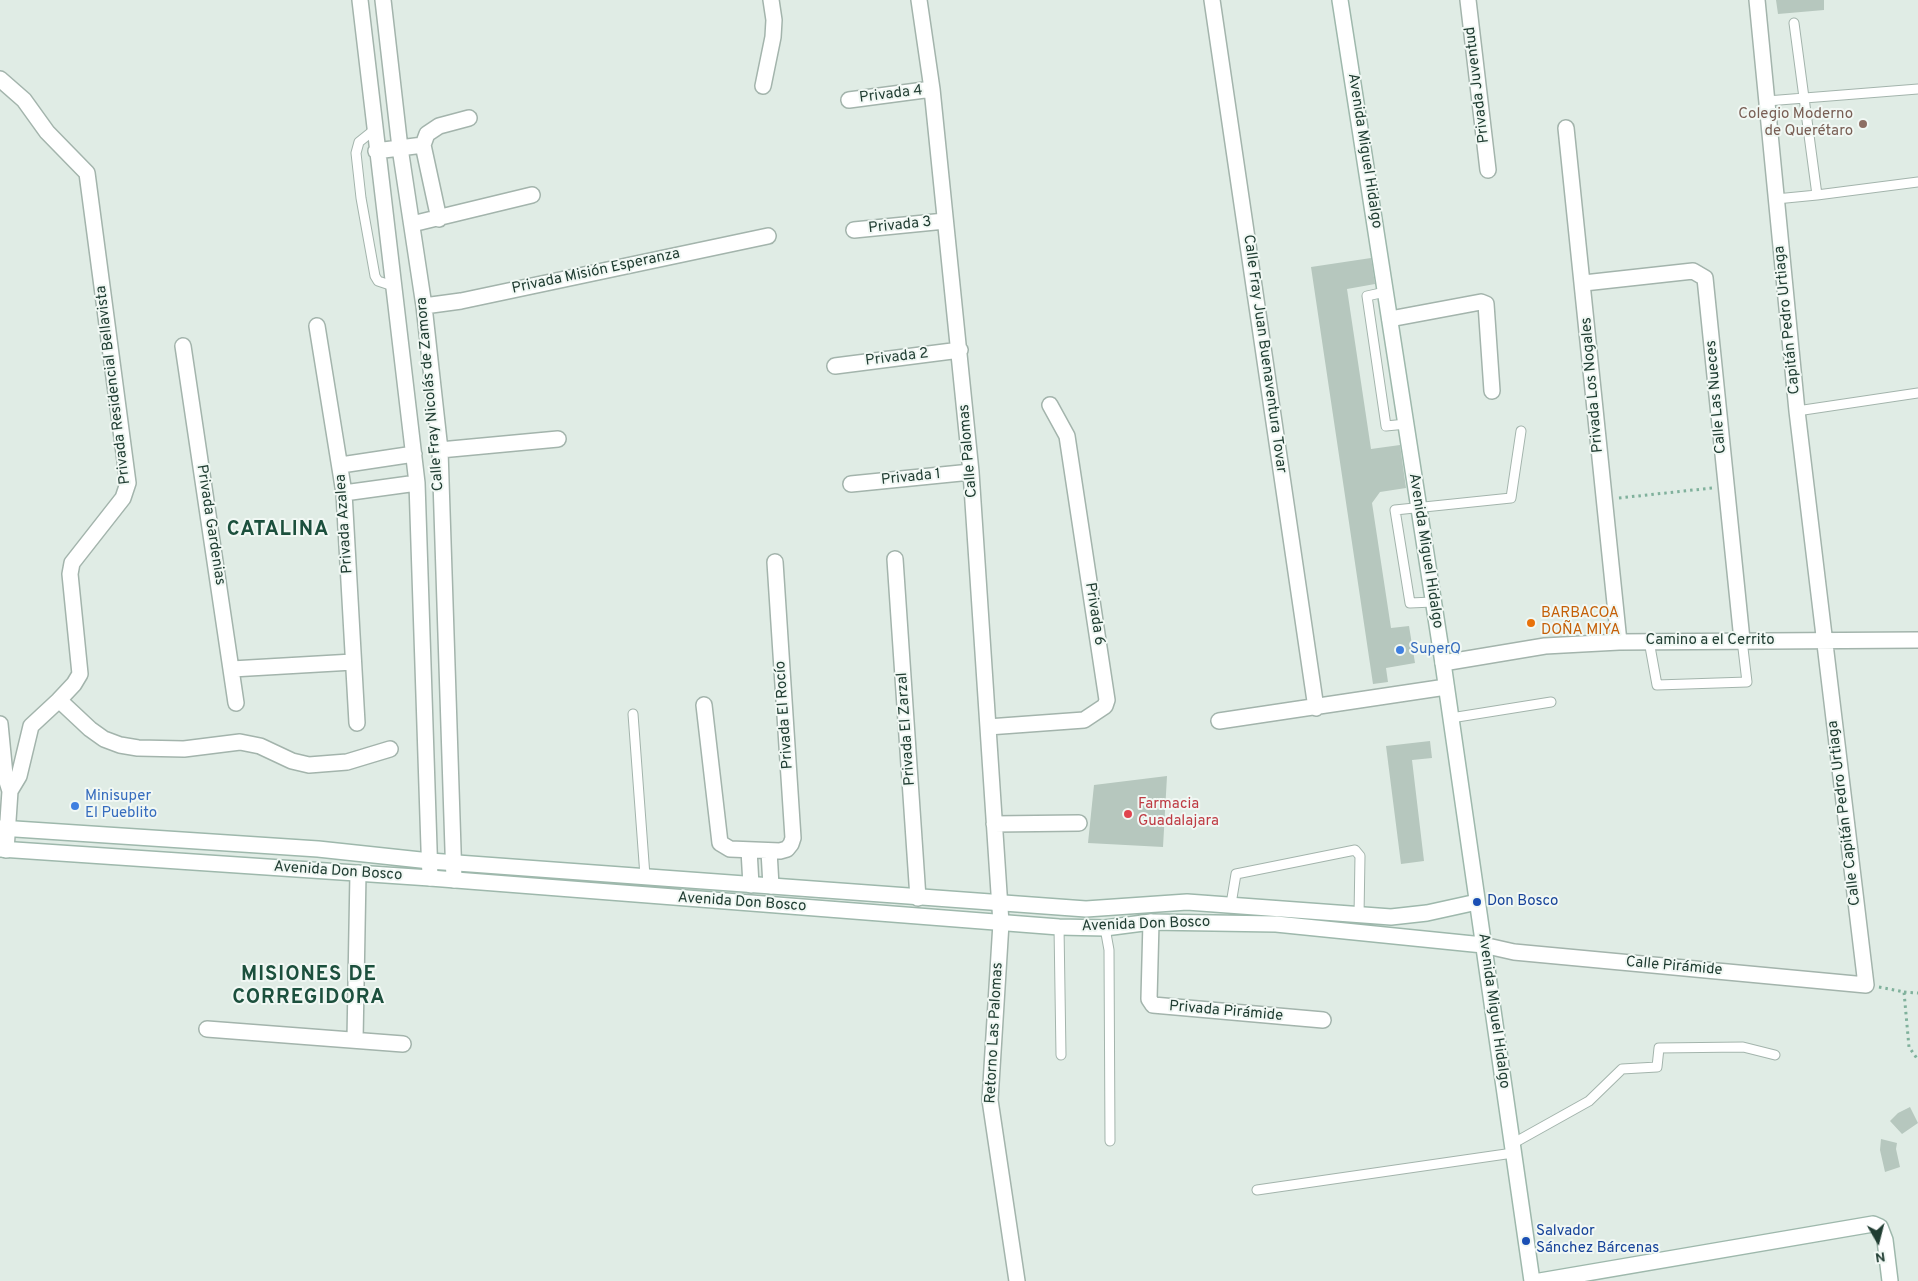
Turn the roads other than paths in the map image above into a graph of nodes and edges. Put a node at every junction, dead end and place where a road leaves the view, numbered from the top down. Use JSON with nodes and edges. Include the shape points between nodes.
{"nodes":[{"id":1,"x":360,"y":0,"type":"edge"},
{"id":2,"x":383,"y":0,"type":"edge"},
{"id":3,"x":771,"y":0,"type":"edge"},
{"id":4,"x":918,"y":0,"type":"edge"},
{"id":5,"x":1212,"y":0,"type":"edge"},
{"id":6,"x":1340,"y":0,"type":"edge"},
{"id":7,"x":1468,"y":0,"type":"edge"},
{"id":8,"x":1757,"y":0,"type":"edge"},
{"id":9,"x":1794,"y":23,"type":"dead end"},
{"id":10,"x":0,"y":79,"type":"edge"},
{"id":11,"x":763,"y":86,"type":"dead end"},
{"id":12,"x":932,"y":89,"type":"junction"},
{"id":13,"x":1918,"y":89,"type":"edge"},
{"id":14,"x":1805,"y":98,"type":"junction"},
{"id":15,"x":849,"y":100,"type":"dead end"},
{"id":16,"x":1767,"y":101,"type":"junction"},
{"id":17,"x":469,"y":118,"type":"dead end"},
{"id":18,"x":1566,"y":128,"type":"dead end"},
{"id":19,"x":374,"y":130,"type":"junction"},
{"id":20,"x":423,"y":146,"type":"junction"},
{"id":21,"x":400,"y":148,"type":"junction"},
{"id":22,"x":376,"y":151,"type":"junction"},
{"id":23,"x":1488,"y":170,"type":"dead end"},
{"id":24,"x":1918,"y":182,"type":"edge"},
{"id":25,"x":532,"y":195,"type":"dead end"},
{"id":26,"x":1817,"y":195,"type":"junction"},
{"id":27,"x":1776,"y":200,"type":"junction"},
{"id":28,"x":439,"y":219,"type":"junction"},
{"id":29,"x":946,"y":221,"type":"junction"},
{"id":30,"x":412,"y":224,"type":"junction"},
{"id":31,"x":854,"y":230,"type":"dead end"},
{"id":32,"x":768,"y":236,"type":"dead end"},
{"id":33,"x":1584,"y":283,"type":"junction"},
{"id":34,"x":393,"y":286,"type":"junction"},
{"id":35,"x":1385,"y":292,"type":"junction"},
{"id":36,"x":424,"y":306,"type":"junction"},
{"id":37,"x":1390,"y":320,"type":"junction"},
{"id":38,"x":317,"y":326,"type":"dead end"},
{"id":39,"x":183,"y":346,"type":"dead end"},
{"id":40,"x":960,"y":350,"type":"junction"},
{"id":41,"x":835,"y":366,"type":"dead end"},
{"id":42,"x":1492,"y":391,"type":"dead end"},
{"id":43,"x":1918,"y":393,"type":"edge"},
{"id":44,"x":1050,"y":405,"type":"dead end"},
{"id":45,"x":1797,"y":411,"type":"junction"},
{"id":46,"x":436,"y":415,"type":"junction"},
{"id":47,"x":410,"y":420,"type":"junction"},
{"id":48,"x":1406,"y":424,"type":"junction"},
{"id":49,"x":1521,"y":431,"type":"dead end"},
{"id":50,"x":558,"y":439,"type":"dead end"},
{"id":51,"x":440,"y":450,"type":"junction"},
{"id":52,"x":414,"y":454,"type":"junction"},
{"id":53,"x":341,"y":465,"type":"junction"},
{"id":54,"x":971,"y":472,"type":"junction"},
{"id":55,"x":417,"y":483,"type":"junction"},
{"id":56,"x":851,"y":484,"type":"dead end"},
{"id":57,"x":344,"y":493,"type":"junction"},
{"id":58,"x":1419,"y":509,"type":"junction"},
{"id":59,"x":896,"y":559,"type":"dead end"},
{"id":60,"x":775,"y":562,"type":"dead end"},
{"id":61,"x":1433,"y":602,"type":"junction"},
{"id":62,"x":1742,"y":640,"type":"junction"},
{"id":63,"x":1824,"y":640,"type":"junction"},
{"id":64,"x":1918,"y":640,"type":"edge"},
{"id":65,"x":1648,"y":641,"type":"junction"},
{"id":66,"x":1619,"y":642,"type":"junction"},
{"id":67,"x":353,"y":662,"type":"junction"},
{"id":68,"x":1443,"y":663,"type":"junction"},
{"id":69,"x":232,"y":669,"type":"junction"},
{"id":70,"x":1446,"y":687,"type":"junction"},
{"id":71,"x":59,"y":700,"type":"junction"},
{"id":72,"x":1551,"y":702,"type":"dead end"},
{"id":73,"x":236,"y":703,"type":"dead end"},
{"id":74,"x":704,"y":705,"type":"dead end"},
{"id":75,"x":1316,"y":708,"type":"junction"},
{"id":76,"x":632,"y":714,"type":"dead end"},
{"id":77,"x":1451,"y":718,"type":"junction"},
{"id":78,"x":1219,"y":721,"type":"dead end"},
{"id":79,"x":357,"y":723,"type":"dead end"},
{"id":80,"x":0,"y":724,"type":"edge"},
{"id":81,"x":988,"y":727,"type":"junction"},
{"id":82,"x":390,"y":749,"type":"dead end"},
{"id":83,"x":10,"y":790,"type":"junction"},
{"id":84,"x":1079,"y":823,"type":"dead end"},
{"id":85,"x":994,"y":824,"type":"junction"},
{"id":86,"x":4,"y":828,"type":"edge"},
{"id":87,"x":3,"y":849,"type":"edge"},
{"id":88,"x":749,"y":850,"type":"junction"},
{"id":89,"x":769,"y":851,"type":"junction"},
{"id":90,"x":430,"y":861,"type":"junction"},
{"id":91,"x":452,"y":862,"type":"junction"},
{"id":92,"x":358,"y":873,"type":"junction"},
{"id":93,"x":645,"y":876,"type":"junction"},
{"id":94,"x":430,"y":878,"type":"junction"},
{"id":95,"x":454,"y":880,"type":"junction"},
{"id":96,"x":751,"y":885,"type":"junction"},
{"id":97,"x":771,"y":886,"type":"junction"},
{"id":98,"x":918,"y":898,"type":"junction"},
{"id":99,"x":1477,"y":902,"type":"junction"},
{"id":100,"x":1000,"y":903,"type":"junction"},
{"id":101,"x":1231,"y":904,"type":"junction"},
{"id":102,"x":1360,"y":915,"type":"junction"},
{"id":103,"x":1151,"y":922,"type":"junction"},
{"id":104,"x":1001,"y":923,"type":"junction"},
{"id":105,"x":1059,"y":927,"type":"junction"},
{"id":106,"x":1105,"y":928,"type":"junction"},
{"id":107,"x":1483,"y":945,"type":"junction"},
{"id":108,"x":1866,"y":985,"type":"joint"},
{"id":109,"x":1323,"y":1020,"type":"dead end"},
{"id":110,"x":207,"y":1029,"type":"dead end"},
{"id":111,"x":355,"y":1040,"type":"junction"},
{"id":112,"x":403,"y":1044,"type":"dead end"},
{"id":113,"x":1061,"y":1055,"type":"dead end"},
{"id":114,"x":1776,"y":1055,"type":"dead end"},
{"id":115,"x":1110,"y":1141,"type":"dead end"},
{"id":116,"x":1513,"y":1148,"type":"junction"},
{"id":117,"x":1257,"y":1190,"type":"dead end"},
{"id":118,"x":1557,"y":1280,"type":"edge"},
{"id":119,"x":1017,"y":1281,"type":"edge"},
{"id":120,"x":1532,"y":1281,"type":"edge"},
{"id":121,"x":1540,"y":1281,"type":"edge"},
{"id":122,"x":1890,"y":1281,"type":"edge"}],
"edges":[{"from":1,"to":19,"type":"street","name":"Calle Fray Nicolás de Zamora"},
{"from":2,"to":21,"type":"street","name":"Calle Fray Nicolás de Zamora"},
{"from":3,"to":11,"type":"street","via":[[773,37]]},
{"from":4,"to":12,"type":"street","name":"Calle Palomas"},
{"from":5,"to":75,"type":"street","name":"Calle Fray Juan Buenaventura Tovar"},
{"from":6,"to":35,"type":"street","name":"Avenida Miguel Hidalgo"},
{"from":7,"to":23,"type":"street","name":"Privada Juventud"},
{"from":8,"to":16,"type":"street","name":"Capitán Pedro Urtiaga"},
{"from":9,"to":14,"type":"lane"},
{"from":10,"to":71,"type":"street","name":"Privada Residencial Bellavista","via":[[24,100],[47,132],[87,174],[128,483],[124,498],[72,563],[70,574],[80,674]]},
{"from":12,"to":15,"type":"street","name":"Privada 4"},
{"from":12,"to":29,"type":"street","name":"Calle Palomas"},
{"from":13,"to":14,"type":"lane"},
{"from":14,"to":16,"type":"lane"},
{"from":14,"to":26,"type":"lane"},
{"from":16,"to":27,"type":"street","name":"Capitán Pedro Urtiaga"},
{"from":17,"to":20,"type":"street","via":[[438,126],[427,134]]},
{"from":18,"to":33,"type":"street","name":"Privada Los Nogales"},
{"from":19,"to":22,"type":"street","name":"Calle Fray Nicolás de Zamora"},
{"from":19,"to":34,"type":"lane","via":[[359,142],[356,153],[361,198],[374,276],[378,281]]},
{"from":20,"to":21,"type":"street"},
{"from":20,"to":28,"type":"street"},
{"from":21,"to":22,"type":"street"},
{"from":21,"to":30,"type":"street","name":"Calle Fray Nicolás de Zamora"},
{"from":22,"to":34,"type":"street","name":"Calle Fray Nicolás de Zamora"},
{"from":24,"to":26,"type":"lane"},
{"from":25,"to":28,"type":"street"},
{"from":26,"to":27,"type":"lane"},
{"from":27,"to":45,"type":"street","name":"Capitán Pedro Urtiaga"},
{"from":28,"to":30,"type":"street"},
{"from":29,"to":31,"type":"street","name":"Privada 3"},
{"from":29,"to":40,"type":"street","name":"Calle Palomas"},
{"from":30,"to":36,"type":"street","name":"Calle Fray Nicolás de Zamora"},
{"from":32,"to":36,"type":"street","name":"Privada Misión Esperanza"},
{"from":33,"to":62,"type":"street","name":"Calle Las Nueces","via":[[1693,271],[1705,278]]},
{"from":33,"to":66,"type":"street","name":"Privada Los Nogales"},
{"from":34,"to":47,"type":"street","name":"Calle Fray Nicolás de Zamora"},
{"from":35,"to":37,"type":"street","name":"Avenida Miguel Hidalgo"},
{"from":35,"to":48,"type":"lane","via":[[1368,296],[1386,426]]},
{"from":36,"to":46,"type":"street","name":"Calle Fray Nicolás de Zamora"},
{"from":37,"to":42,"type":"street","via":[[1480,302],[1486,304]]},
{"from":37,"to":48,"type":"street","name":"Avenida Miguel Hidalgo"},
{"from":38,"to":53,"type":"street","name":"Privada Azalea"},
{"from":39,"to":69,"type":"street","name":"Privada Gardenias"},
{"from":40,"to":41,"type":"street","name":"Privada 2"},
{"from":40,"to":54,"type":"street","name":"Calle Palomas"},
{"from":43,"to":45,"type":"lane"},
{"from":44,"to":81,"type":"street","name":"Privada 6","via":[[1067,436],[1107,700],[1105,706],[1084,720]]},
{"from":45,"to":63,"type":"street","name":"Capitán Pedro Urtiaga"},
{"from":46,"to":47,"type":"street"},
{"from":46,"to":51,"type":"street","name":"Calle Fray Nicolás de Zamora"},
{"from":47,"to":52,"type":"street","name":"Calle Fray Nicolás de Zamora"},
{"from":48,"to":58,"type":"street","name":"Avenida Miguel Hidalgo"},
{"from":49,"to":58,"type":"lane","via":[[1511,498]]},
{"from":50,"to":51,"type":"street"},
{"from":51,"to":91,"type":"street","name":"Calle Fray Nicolás de Zamora"},
{"from":52,"to":53,"type":"street"},
{"from":52,"to":55,"type":"street","name":"Calle Fray Nicolás de Zamora"},
{"from":53,"to":57,"type":"street","name":"Privada Azalea"},
{"from":54,"to":56,"type":"street","name":"Privada 1"},
{"from":54,"to":81,"type":"street","name":"Calle Palomas"},
{"from":55,"to":57,"type":"street"},
{"from":55,"to":90,"type":"street","name":"Calle Fray Nicolás de Zamora"},
{"from":57,"to":67,"type":"street","name":"Privada Azalea"},
{"from":58,"to":61,"type":"street","name":"Avenida Miguel Hidalgo"},
{"from":58,"to":61,"type":"lane","via":[[1395,510],[1410,603]]},
{"from":59,"to":98,"type":"street","name":"Privada El Zarzal"},
{"from":60,"to":89,"type":"street","name":"Privada El Rocío","via":[[793,838],[787,849]]},
{"from":61,"to":68,"type":"street","name":"Avenida Miguel Hidalgo"},
{"from":62,"to":63,"type":"street","name":"Camino a el Cerrito"},
{"from":62,"to":65,"type":"street","name":"Camino a el Cerrito"},
{"from":62,"to":65,"type":"lane","via":[[1747,682],[1657,684]]},
{"from":63,"to":64,"type":"street","name":"Camino a el Cerrito"},
{"from":63,"to":108,"type":"street","name":"Calle Capitán Pedro Urtiaga"},
{"from":65,"to":66,"type":"street","name":"Camino a el Cerrito"},
{"from":66,"to":68,"type":"street","name":"Camino a el Cerrito","via":[[1545,646]]},
{"from":67,"to":69,"type":"street"},
{"from":67,"to":79,"type":"street","name":"Privada Azalea"},
{"from":68,"to":70,"type":"street","name":"Avenida Miguel Hidalgo"},
{"from":69,"to":73,"type":"street","name":"Privada Gardenias"},
{"from":70,"to":75,"type":"street"},
{"from":70,"to":77,"type":"street","name":"Avenida Miguel Hidalgo"},
{"from":71,"to":82,"type":"street","via":[[104,739],[129,746],[184,749],[240,742],[260,746],[309,765],[347,762]]},
{"from":71,"to":83,"type":"street","name":"Privada Residencial Bellavista","via":[[31,726],[20,776]]},
{"from":72,"to":77,"type":"lane"},
{"from":74,"to":88,"type":"street","name":"Privada El Rocío","via":[[718,837],[724,847]]},
{"from":75,"to":78,"type":"street"},
{"from":76,"to":93,"type":"lane"},
{"from":77,"to":99,"type":"street","name":"Avenida Miguel Hidalgo"},
{"from":80,"to":83,"type":"street","name":"Privada Residencial Bellavista","via":[[5,775]]},
{"from":81,"to":85,"type":"street","name":"Calle Palomas"},
{"from":83,"to":86,"type":"street","name":"Privada Residencial Bellavista"},
{"from":84,"to":85,"type":"street"},
{"from":85,"to":100,"type":"street","name":"Calle Palomas"},
{"from":86,"to":87,"type":"street","name":"Privada Residencial Bellavista"},
{"from":86,"to":90,"type":"street","name":"Avenida Don Bosco","via":[[318,849]]},
{"from":87,"to":92,"type":"street","name":"Avenida Don Bosco"},
{"from":88,"to":89,"type":"street","name":"Privada El Rocío"},
{"from":88,"to":96,"type":"street"},
{"from":89,"to":97,"type":"street"},
{"from":90,"to":91,"type":"street","name":"Avenida Don Bosco"},
{"from":90,"to":94,"type":"street","name":"Calle Fray Nicolás de Zamora"},
{"from":91,"to":93,"type":"street","name":"Avenida Don Bosco"},
{"from":91,"to":95,"type":"street","name":"Calle Fray Nicolás de Zamora"},
{"from":92,"to":94,"type":"street","name":"Avenida Don Bosco"},
{"from":92,"to":111,"type":"street"},
{"from":93,"to":96,"type":"street","name":"Avenida Don Bosco"},
{"from":94,"to":95,"type":"street","name":"Avenida Don Bosco"},
{"from":95,"to":104,"type":"street","name":"Avenida Don Bosco"},
{"from":96,"to":97,"type":"street","name":"Avenida Don Bosco"},
{"from":97,"to":98,"type":"street","name":"Avenida Don Bosco"},
{"from":98,"to":100,"type":"street","name":"Avenida Don Bosco"},
{"from":99,"to":102,"type":"street","name":"Avenida Don Bosco","via":[[1427,913],[1391,917]]},
{"from":99,"to":107,"type":"street","name":"Avenida Miguel Hidalgo"},
{"from":100,"to":101,"type":"street","name":"Avenida Don Bosco","via":[[1086,909],[1188,902]]},
{"from":100,"to":104,"type":"street","name":"Retorno Las Palomas"},
{"from":101,"to":102,"type":"street","name":"Avenida Don Bosco"},
{"from":101,"to":102,"type":"lane","via":[[1236,874],[1355,850],[1360,856]]},
{"from":103,"to":106,"type":"street","name":"Avenida Don Bosco"},
{"from":103,"to":107,"type":"street","name":"Avenida Don Bosco","via":[[1276,924]]},
{"from":103,"to":109,"type":"street","name":"Privada Pirámide","via":[[1149,999],[1153,1005]]},
{"from":104,"to":105,"type":"street","name":"Avenida Don Bosco"},
{"from":104,"to":119,"type":"street","name":"Retorno Las Palomas","via":[[990,1100]]},
{"from":105,"to":106,"type":"street","name":"Avenida Don Bosco"},
{"from":105,"to":113,"type":"lane"},
{"from":106,"to":115,"type":"lane","via":[[1109,950]]},
{"from":107,"to":108,"type":"street","name":"Calle Pirámide","via":[[1514,952]]},
{"from":107,"to":116,"type":"street","name":"Avenida Miguel Hidalgo"},
{"from":110,"to":111,"type":"street"},
{"from":111,"to":112,"type":"street"},
{"from":114,"to":116,"type":"lane","via":[[1743,1047],[1659,1048],[1657,1067],[1622,1069],[1589,1100]]},
{"from":116,"to":117,"type":"lane"},
{"from":116,"to":120,"type":"street","name":"Avenida Miguel Hidalgo"},
{"from":118,"to":121,"type":"street"},
{"from":118,"to":122,"type":"street","via":[[1873,1224],[1880,1227],[1885,1240]]}]}
